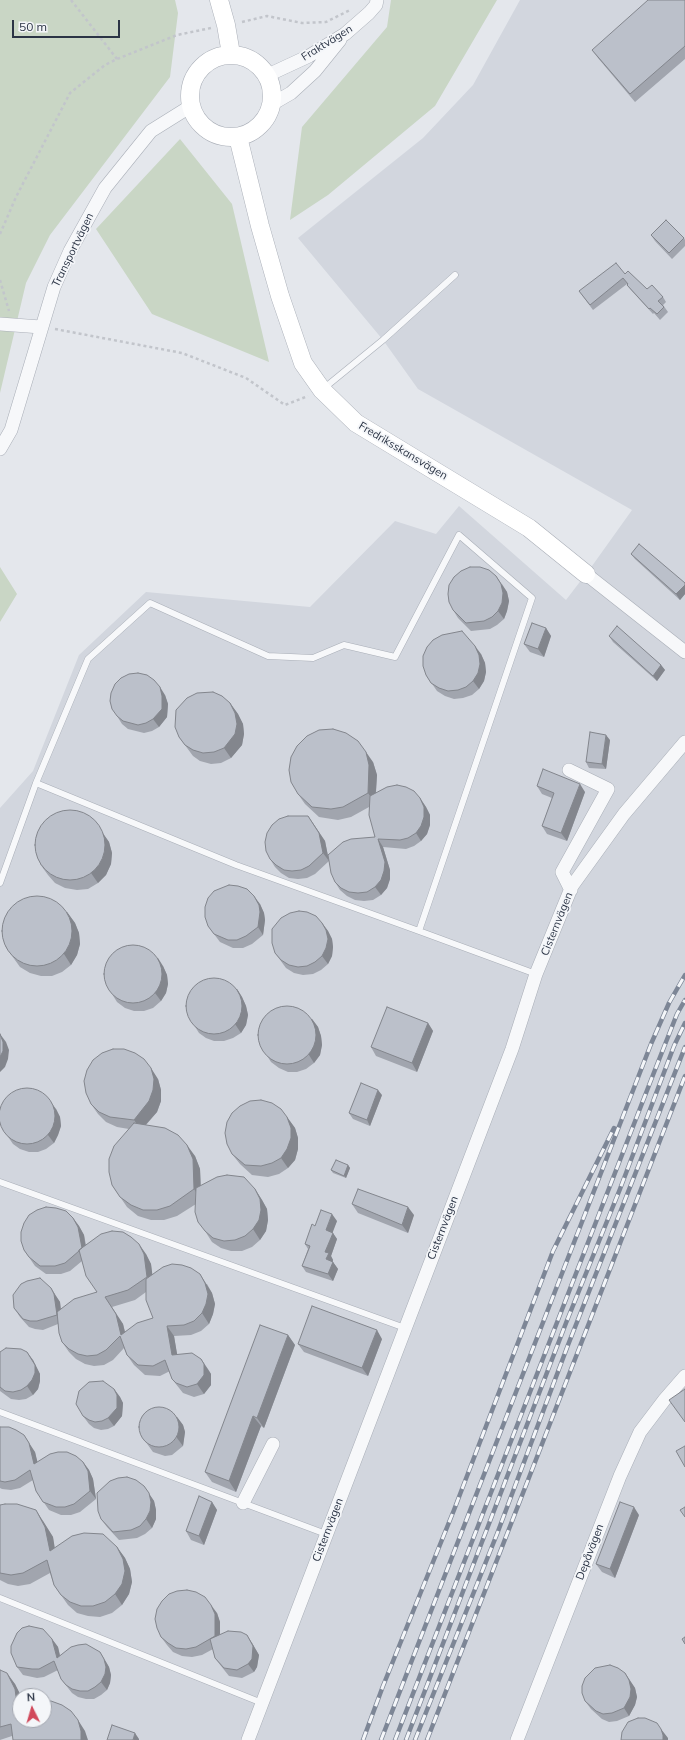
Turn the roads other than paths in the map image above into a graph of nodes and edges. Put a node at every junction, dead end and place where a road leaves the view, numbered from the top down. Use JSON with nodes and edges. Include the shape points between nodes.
{"nodes":[{"id":1,"x":219,"y":0,"type":"edge"},
{"id":2,"x":377,"y":0,"type":"edge"},
{"id":3,"x":344,"y":34,"type":"junction"},
{"id":4,"x":231,"y":54,"type":"junction"},
{"id":5,"x":268,"y":76,"type":"junction"},
{"id":6,"x":272,"y":104,"type":"junction"},
{"id":7,"x":191,"y":106,"type":"junction"},
{"id":8,"x":238,"y":137,"type":"junction"},
{"id":9,"x":455,"y":275,"type":"dead end"},
{"id":10,"x":0,"y":324,"type":"edge"},
{"id":11,"x":41,"y":327,"type":"junction"},
{"id":12,"x":322,"y":390,"type":"junction"},
{"id":13,"x":0,"y":450,"type":"edge"},
{"id":14,"x":586,"y":574,"type":"joint"},
{"id":15,"x":685,"y":652,"type":"edge"},
{"id":16,"x":685,"y":742,"type":"edge"},
{"id":17,"x":569,"y":770,"type":"dead end"},
{"id":18,"x":36,"y":782,"type":"junction"},
{"id":19,"x":0,"y":883,"type":"edge"},
{"id":20,"x":571,"y":890,"type":"junction"},
{"id":21,"x":419,"y":931,"type":"junction"},
{"id":22,"x":536,"y":974,"type":"junction"},
{"id":23,"x":0,"y":1182,"type":"edge"},
{"id":24,"x":405,"y":1328,"type":"junction"},
{"id":25,"x":685,"y":1376,"type":"edge"},
{"id":26,"x":0,"y":1412,"type":"edge"},
{"id":27,"x":273,"y":1444,"type":"dead end"},
{"id":28,"x":243,"y":1503,"type":"junction"},
{"id":29,"x":326,"y":1534,"type":"junction"},
{"id":30,"x":0,"y":1598,"type":"edge"},
{"id":31,"x":262,"y":1703,"type":"junction"},
{"id":32,"x":248,"y":1740,"type":"edge"},
{"id":33,"x":516,"y":1740,"type":"edge"}],
"edges":[{"from":1,"to":4,"type":"main road"},
{"from":2,"to":3,"type":"street","name":"Fraktvägen","via":[[369,13]]},
{"from":3,"to":5,"type":"street","name":"Fraktvägen","via":[[309,56]]},
{"from":3,"to":6,"type":"street","via":[[315,71],[291,93]]},
{"from":4,"to":5,"type":"main road","via":[[252,60]]},
{"from":4,"to":7,"type":"main road","via":[[213,59],[198,70],[192,82]]},
{"from":5,"to":6,"type":"main road","via":[[272,89]]},
{"from":6,"to":8,"type":"main road","via":[[268,116],[260,126]]},
{"from":7,"to":8,"type":"main road","via":[[196,118],[204,127],[226,137]]},
{"from":7,"to":11,"type":"street","name":"Transportvägen","via":[[150,132],[105,188],[70,251],[54,287]]},
{"from":8,"to":12,"type":"main road","name":"Fredriksskansvägen","via":[[280,296],[303,363]]},
{"from":9,"to":12,"type":"lane","via":[[383,340]]},
{"from":10,"to":11,"type":"street"},
{"from":11,"to":13,"type":"street","name":"Transportvägen","via":[[11,430]]},
{"from":12,"to":14,"type":"main road","name":"Fredriksskansvägen","via":[[356,422],[529,528]]},
{"from":14,"to":15,"type":"street","name":"Fredriksskansvägen"},
{"from":16,"to":20,"type":"street","name":"Cisternvägen","via":[[624,814]]},
{"from":17,"to":20,"type":"street","via":[[608,789],[562,872]]},
{"from":18,"to":19,"type":"lane"},
{"from":18,"to":21,"type":"lane","via":[[236,865]]},
{"from":18,"to":21,"type":"lane","via":[[88,659],[150,602],[268,656],[313,658],[344,645],[395,658],[459,535],[532,598]]},
{"from":20,"to":22,"type":"street","name":"Cisternvägen"},
{"from":21,"to":22,"type":"lane"},
{"from":22,"to":24,"type":"street","name":"Cisternvägen","via":[[512,1049]]},
{"from":23,"to":24,"type":"lane"},
{"from":24,"to":29,"type":"street","name":"Cisternvägen"},
{"from":25,"to":33,"type":"street","name":"Depåvägen","via":[[640,1432],[620,1476]]},
{"from":26,"to":28,"type":"lane"},
{"from":27,"to":28,"type":"street"},
{"from":28,"to":29,"type":"lane"},
{"from":29,"to":31,"type":"street","name":"Cisternvägen"},
{"from":30,"to":31,"type":"lane"},
{"from":31,"to":32,"type":"street","name":"Cisternvägen"}]}
